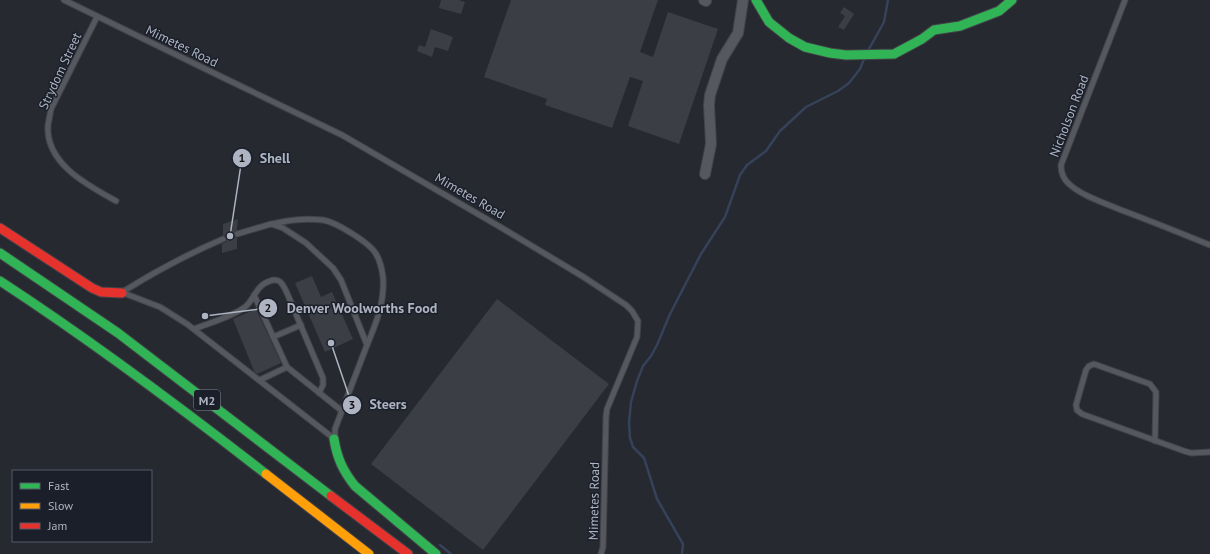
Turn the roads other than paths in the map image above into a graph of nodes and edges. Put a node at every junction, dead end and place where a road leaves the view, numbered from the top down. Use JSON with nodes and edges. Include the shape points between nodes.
{"nodes":[{"id":1,"x":64,"y":0,"type":"edge"},
{"id":2,"x":743,"y":0,"type":"edge"},
{"id":3,"x":756,"y":0,"type":"edge"},
{"id":4,"x":1012,"y":0,"type":"edge"},
{"id":5,"x":1125,"y":0,"type":"edge"},
{"id":6,"x":97,"y":17,"type":"junction"},
{"id":7,"x":705,"y":174,"type":"dead end"},
{"id":8,"x":116,"y":201,"type":"dead end"},
{"id":9,"x":271,"y":224,"type":"junction"},
{"id":10,"x":0,"y":228,"type":"edge"},
{"id":11,"x":237,"y":234,"type":"dead end"},
{"id":12,"x":223,"y":239,"type":"dead end"},
{"id":13,"x":1210,"y":245,"type":"edge"},
{"id":14,"x":0,"y":253,"type":"edge"},
{"id":15,"x":0,"y":281,"type":"edge"},
{"id":16,"x":122,"y":293,"type":"junction"},
{"id":17,"x":254,"y":295,"type":"junction"},
{"id":18,"x":300,"y":325,"type":"junction"},
{"id":19,"x":194,"y":329,"type":"junction"},
{"id":20,"x":273,"y":337,"type":"junction"},
{"id":21,"x":367,"y":345,"type":"junction"},
{"id":22,"x":287,"y":367,"type":"junction"},
{"id":23,"x":260,"y":380,"type":"junction"},
{"id":24,"x":319,"y":393,"type":"junction"},
{"id":25,"x":342,"y":411,"type":"junction"},
{"id":26,"x":334,"y":439,"type":"junction"},
{"id":27,"x":1155,"y":441,"type":"junction"},
{"id":28,"x":1210,"y":452,"type":"edge"},
{"id":29,"x":369,"y":554,"type":"edge"},
{"id":30,"x":408,"y":554,"type":"edge"},
{"id":31,"x":436,"y":554,"type":"edge"},
{"id":32,"x":601,"y":554,"type":"edge"}],
"edges":[{"from":1,"to":6,"type":"lane","name":"Mimetes Road"},
{"from":2,"to":7,"type":"street","via":[[738,33],[722,59],[710,95],[711,144]]},
{"from":3,"to":4,"type":"main road","via":[[769,22],[805,47],[846,55],[882,55],[901,51],[934,30],[960,26],[999,11]]},
{"from":5,"to":13,"type":"lane","name":"Nicholson Road","via":[[1061,165],[1063,178],[1079,191],[1105,203]]},
{"from":6,"to":8,"type":"lane","name":"Strydom Street","via":[[52,109],[48,126],[52,147],[60,162],[76,176]]},
{"from":6,"to":32,"type":"lane","name":"Mimetes Road","via":[[342,135],[626,304],[638,321],[637,337],[607,409],[604,546]]},
{"from":9,"to":11,"type":"lane"},
{"from":9,"to":21,"type":"lane","via":[[283,228],[306,243],[333,268],[341,280]]},
{"from":9,"to":21,"type":"lane","via":[[297,219],[325,220],[345,229],[376,254],[383,278],[382,295],[376,324]]},
{"from":10,"to":16,"type":"main road","via":[[92,288],[101,292]]},
{"from":12,"to":16,"type":"lane","via":[[163,267]]},
{"from":14,"to":30,"type":"main road","number":"M2","via":[[118,333]]},
{"from":15,"to":29,"type":"main road","number":"M2","via":[[140,377]]},
{"from":16,"to":19,"type":"lane","via":[[160,307]]},
{"from":17,"to":18,"type":"lane","via":[[266,282],[278,280],[287,293]]},
{"from":17,"to":19,"type":"lane","via":[[246,307]]},
{"from":17,"to":20,"type":"lane"},
{"from":18,"to":20,"type":"lane"},
{"from":18,"to":24,"type":"lane","via":[[323,378]]},
{"from":19,"to":23,"type":"lane"},
{"from":20,"to":22,"type":"lane"},
{"from":21,"to":25,"type":"lane"},
{"from":22,"to":23,"type":"lane"},
{"from":22,"to":24,"type":"lane"},
{"from":23,"to":26,"type":"lane"},
{"from":24,"to":25,"type":"lane"},
{"from":25,"to":26,"type":"lane"},
{"from":26,"to":31,"type":"main road","via":[[345,475]]},
{"from":27,"to":27,"type":"lane","via":[[1082,414],[1078,410],[1076,405],[1089,366],[1094,364],[1153,387],[1156,392]]},
{"from":27,"to":28,"type":"lane","via":[[1191,454]]}]}
